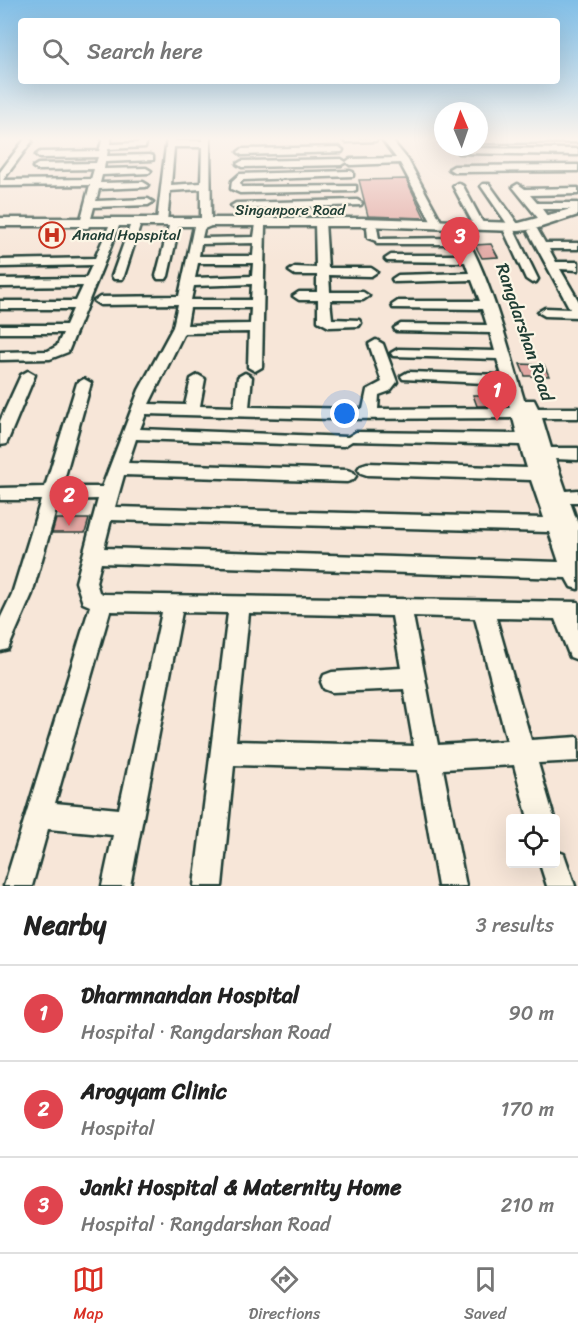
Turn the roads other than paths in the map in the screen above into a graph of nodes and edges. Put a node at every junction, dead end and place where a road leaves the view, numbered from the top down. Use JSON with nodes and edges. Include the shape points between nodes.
{"nodes":[{"id":1,"x":38,"y":179,"type":"edge"},
{"id":2,"x":61,"y":179,"type":"edge"},
{"id":3,"x":96,"y":179,"type":"edge"},
{"id":4,"x":115,"y":179,"type":"edge"},
{"id":5,"x":130,"y":179,"type":"edge"},
{"id":6,"x":166,"y":179,"type":"edge"},
{"id":7,"x":206,"y":179,"type":"edge"},
{"id":8,"x":239,"y":179,"type":"edge"},
{"id":9,"x":315,"y":179,"type":"edge"},
{"id":10,"x":413,"y":179,"type":"edge"},
{"id":11,"x":458,"y":179,"type":"edge"},
{"id":12,"x":489,"y":179,"type":"edge"},
{"id":13,"x":520,"y":179,"type":"edge"},
{"id":14,"x":0,"y":183,"type":"edge"},
{"id":15,"x":19,"y":183,"type":"junction"},
{"id":16,"x":143,"y":184,"type":"dead end"},
{"id":17,"x":206,"y":186,"type":"junction"},
{"id":18,"x":522,"y":187,"type":"junction"},
{"id":19,"x":165,"y":188,"type":"junction"},
{"id":20,"x":353,"y":188,"type":"dead end"},
{"id":21,"x":317,"y":189,"type":"junction"},
{"id":22,"x":578,"y":191,"type":"edge"},
{"id":23,"x":0,"y":194,"type":"edge"},
{"id":24,"x":12,"y":194,"type":"junction"},
{"id":25,"x":147,"y":202,"type":"dead end"},
{"id":26,"x":357,"y":202,"type":"dead end"},
{"id":27,"x":320,"y":203,"type":"junction"},
{"id":28,"x":236,"y":206,"type":"dead end"},
{"id":29,"x":534,"y":206,"type":"junction"},
{"id":30,"x":578,"y":206,"type":"edge"},
{"id":31,"x":578,"y":211,"type":"edge"},
{"id":32,"x":578,"y":219,"type":"edge"},
{"id":33,"x":546,"y":221,"type":"junction"},
{"id":34,"x":168,"y":223,"type":"junction"},
{"id":35,"x":437,"y":223,"type":"junction"},
{"id":36,"x":0,"y":224,"type":"edge"},
{"id":37,"x":85,"y":224,"type":"junction"},
{"id":38,"x":322,"y":224,"type":"junction"},
{"id":39,"x":114,"y":226,"type":"junction"},
{"id":40,"x":135,"y":226,"type":"junction"},
{"id":41,"x":202,"y":228,"type":"junction"},
{"id":42,"x":512,"y":229,"type":"junction"},
{"id":43,"x":466,"y":231,"type":"junction"},
{"id":44,"x":533,"y":231,"type":"junction"},
{"id":45,"x":260,"y":233,"type":"junction"},
{"id":46,"x":542,"y":246,"type":"junction"},
{"id":47,"x":578,"y":246,"type":"edge"},
{"id":48,"x":470,"y":258,"type":"junction"},
{"id":49,"x":259,"y":259,"type":"junction"},
{"id":50,"x":193,"y":260,"type":"junction"},
{"id":51,"x":390,"y":260,"type":"dead end"},
{"id":52,"x":99,"y":261,"type":"junction"},
{"id":53,"x":1,"y":263,"type":"edge"},
{"id":54,"x":552,"y":265,"type":"junction"},
{"id":55,"x":578,"y":266,"type":"edge"},
{"id":56,"x":295,"y":271,"type":"dead end"},
{"id":57,"x":323,"y":272,"type":"junction"},
{"id":58,"x":371,"y":272,"type":"dead end"},
{"id":59,"x":118,"y":276,"type":"dead end"},
{"id":60,"x":162,"y":276,"type":"dead end"},
{"id":61,"x":478,"y":276,"type":"junction"},
{"id":62,"x":420,"y":278,"type":"junction"},
{"id":63,"x":398,"y":279,"type":"dead end"},
{"id":64,"x":532,"y":279,"type":"dead end"},
{"id":65,"x":258,"y":280,"type":"junction"},
{"id":66,"x":91,"y":282,"type":"junction"},
{"id":67,"x":0,"y":283,"type":"edge"},
{"id":68,"x":564,"y":287,"type":"junction"},
{"id":69,"x":578,"y":287,"type":"edge"},
{"id":70,"x":186,"y":295,"type":"junction"},
{"id":71,"x":299,"y":296,"type":"dead end"},
{"id":72,"x":324,"y":296,"type":"junction"},
{"id":73,"x":363,"y":296,"type":"dead end"},
{"id":74,"x":100,"y":301,"type":"dead end"},
{"id":75,"x":257,"y":304,"type":"junction"},
{"id":76,"x":0,"y":305,"type":"edge"},
{"id":77,"x":81,"y":305,"type":"junction"},
{"id":78,"x":398,"y":305,"type":"dead end"},
{"id":79,"x":430,"y":305,"type":"junction"},
{"id":80,"x":488,"y":305,"type":"junction"},
{"id":81,"x":545,"y":312,"type":"dead end"},
{"id":82,"x":578,"y":312,"type":"edge"},
{"id":83,"x":354,"y":323,"type":"dead end"},
{"id":84,"x":71,"y":328,"type":"junction"},
{"id":85,"x":256,"y":328,"type":"junction"},
{"id":86,"x":401,"y":328,"type":"dead end"},
{"id":87,"x":0,"y":329,"type":"edge"},
{"id":88,"x":179,"y":329,"type":"junction"},
{"id":89,"x":495,"y":329,"type":"junction"},
{"id":90,"x":376,"y":344,"type":"dead end"},
{"id":91,"x":398,"y":353,"type":"dead end"},
{"id":92,"x":0,"y":356,"type":"edge"},
{"id":93,"x":504,"y":356,"type":"junction"},
{"id":94,"x":28,"y":375,"type":"dead end"},
{"id":95,"x":408,"y":376,"type":"dead end"},
{"id":96,"x":198,"y":380,"type":"dead end"},
{"id":97,"x":512,"y":380,"type":"junction"},
{"id":98,"x":84,"y":383,"type":"dead end"},
{"id":99,"x":140,"y":409,"type":"junction"},
{"id":100,"x":192,"y":409,"type":"junction"},
{"id":101,"x":241,"y":410,"type":"junction"},
{"id":102,"x":526,"y":412,"type":"junction"},
{"id":103,"x":370,"y":413,"type":"junction"},
{"id":104,"x":578,"y":413,"type":"edge"},
{"id":105,"x":130,"y":434,"type":"junction"},
{"id":106,"x":0,"y":440,"type":"edge"},
{"id":107,"x":527,"y":441,"type":"junction"},
{"id":108,"x":545,"y":453,"type":"junction"},
{"id":109,"x":578,"y":454,"type":"edge"},
{"id":110,"x":118,"y":469,"type":"junction"},
{"id":111,"x":367,"y":469,"type":"dead end"},
{"id":112,"x":538,"y":474,"type":"junction"},
{"id":113,"x":347,"y":476,"type":"dead end"},
{"id":114,"x":51,"y":493,"type":"junction"},
{"id":115,"x":109,"y":493,"type":"junction"},
{"id":116,"x":0,"y":494,"type":"edge"},
{"id":117,"x":103,"y":513,"type":"junction"},
{"id":118,"x":556,"y":525,"type":"junction"},
{"id":119,"x":577,"y":546,"type":"edge"},
{"id":120,"x":92,"y":555,"type":"junction"},
{"id":121,"x":575,"y":575,"type":"edge"},
{"id":122,"x":102,"y":602,"type":"junction"},
{"id":123,"x":174,"y":602,"type":"junction"},
{"id":124,"x":240,"y":603,"type":"junction"},
{"id":125,"x":401,"y":607,"type":"junction"},
{"id":126,"x":483,"y":610,"type":"junction"},
{"id":127,"x":570,"y":611,"type":"edge"},
{"id":128,"x":0,"y":642,"type":"edge"},
{"id":129,"x":578,"y":650,"type":"edge"},
{"id":130,"x":414,"y":678,"type":"junction"},
{"id":131,"x":332,"y":682,"type":"dead end"},
{"id":132,"x":578,"y":749,"type":"edge"},
{"id":133,"x":522,"y":752,"type":"junction"},
{"id":134,"x":223,"y":753,"type":"junction"},
{"id":135,"x":428,"y":758,"type":"junction"},
{"id":136,"x":540,"y":814,"type":"edge"},
{"id":137,"x":39,"y":816,"type":"junction"},
{"id":138,"x":129,"y":824,"type":"junction"},
{"id":139,"x":555,"y":868,"type":"edge"},
{"id":140,"x":18,"y":886,"type":"edge"},
{"id":141,"x":116,"y":886,"type":"edge"},
{"id":142,"x":208,"y":886,"type":"edge"},
{"id":143,"x":453,"y":886,"type":"edge"},
{"id":144,"x":561,"y":886,"type":"edge"}],
"edges":[{"from":1,"to":15,"type":"street"},
{"from":2,"to":24,"type":"street"},
{"from":3,"to":37,"type":"street"},
{"from":4,"to":25,"type":"street"},
{"from":5,"to":16,"type":"street"},
{"from":6,"to":19,"type":"street"},
{"from":7,"to":17,"type":"street"},
{"from":8,"to":21,"type":"street","via":[[236,189],[240,190]]},
{"from":9,"to":21,"type":"street"},
{"from":10,"to":35,"type":"street"},
{"from":11,"to":43,"type":"street"},
{"from":12,"to":42,"type":"street"},
{"from":13,"to":18,"type":"street"},
{"from":14,"to":15,"type":"street"},
{"from":15,"to":24,"type":"street"},
{"from":17,"to":19,"type":"street"},
{"from":17,"to":41,"type":"street"},
{"from":18,"to":22,"type":"street"},
{"from":18,"to":29,"type":"street"},
{"from":19,"to":34,"type":"street"},
{"from":20,"to":21,"type":"street"},
{"from":21,"to":27,"type":"street"},
{"from":23,"to":24,"type":"street"},
{"from":26,"to":27,"type":"street"},
{"from":27,"to":28,"type":"street"},
{"from":27,"to":38,"type":"street"},
{"from":29,"to":30,"type":"street"},
{"from":29,"to":33,"type":"street"},
{"from":31,"to":33,"type":"main road","name":"Singanpore Road"},
{"from":32,"to":44,"type":"main road","name":"Singanpore Road"},
{"from":33,"to":42,"type":"main road","name":"Singanpore Road"},
{"from":34,"to":37,"type":"main road","name":"Singanpore Road"},
{"from":34,"to":40,"type":"main road","name":"Singanpore Road"},
{"from":34,"to":41,"type":"main road","name":"Singanpore Road"},
{"from":34,"to":60,"type":"street"},
{"from":35,"to":38,"type":"main road","name":"Singanpore Road"},
{"from":35,"to":43,"type":"main road","name":"Singanpore Road"},
{"from":36,"to":37,"type":"main road","name":"Singanpore Road"},
{"from":37,"to":39,"type":"main road","name":"Singanpore Road"},
{"from":38,"to":41,"type":"main road","name":"Singanpore Road"},
{"from":38,"to":43,"type":"main road","name":"Singanpore Road","via":[[376,235]]},
{"from":38,"to":45,"type":"main road","name":"Singanpore Road"},
{"from":38,"to":57,"type":"street"},
{"from":39,"to":40,"type":"main road","name":"Singanpore Road"},
{"from":39,"to":52,"type":"street"},
{"from":40,"to":59,"type":"street"},
{"from":41,"to":45,"type":"main road","name":"Singanpore Road"},
{"from":41,"to":50,"type":"street"},
{"from":42,"to":43,"type":"main road","name":"Singanpore Road"},
{"from":42,"to":44,"type":"main road","name":"Singanpore Road"},
{"from":42,"to":64,"type":"street"},
{"from":43,"to":48,"type":"street","name":"Rangdarshan Road"},
{"from":43,"to":102,"type":"street","name":"Rangdarshan Road","via":[[500,310]]},
{"from":44,"to":46,"type":"street"},
{"from":45,"to":49,"type":"street"},
{"from":46,"to":47,"type":"street"},
{"from":46,"to":54,"type":"street"},
{"from":48,"to":51,"type":"street"},
{"from":48,"to":61,"type":"street","name":"Rangdarshan Road"},
{"from":49,"to":50,"type":"street"},
{"from":49,"to":65,"type":"street"},
{"from":50,"to":70,"type":"street"},
{"from":52,"to":53,"type":"street"},
{"from":52,"to":66,"type":"street"},
{"from":54,"to":55,"type":"street"},
{"from":54,"to":68,"type":"street"},
{"from":56,"to":57,"type":"street"},
{"from":57,"to":58,"type":"street"},
{"from":57,"to":72,"type":"street"},
{"from":61,"to":62,"type":"street"},
{"from":61,"to":80,"type":"street","name":"Rangdarshan Road"},
{"from":62,"to":63,"type":"street"},
{"from":62,"to":79,"type":"street"},
{"from":65,"to":70,"type":"street"},
{"from":65,"to":75,"type":"street"},
{"from":66,"to":67,"type":"street"},
{"from":66,"to":77,"type":"street"},
{"from":68,"to":69,"type":"street"},
{"from":68,"to":82,"type":"street"},
{"from":70,"to":74,"type":"street"},
{"from":70,"to":75,"type":"street"},
{"from":70,"to":88,"type":"street"},
{"from":71,"to":72,"type":"street"},
{"from":72,"to":73,"type":"street"},
{"from":72,"to":83,"type":"street","via":[[326,322]]},
{"from":75,"to":85,"type":"street"},
{"from":76,"to":77,"type":"street"},
{"from":77,"to":84,"type":"street"},
{"from":78,"to":79,"type":"street"},
{"from":79,"to":80,"type":"street"},
{"from":80,"to":89,"type":"street","name":"Rangdarshan Road"},
{"from":81,"to":82,"type":"street"},
{"from":84,"to":87,"type":"street"},
{"from":84,"to":92,"type":"street","via":[[58,353]]},
{"from":85,"to":88,"type":"street"},
{"from":85,"to":101,"type":"street"},
{"from":86,"to":89,"type":"street"},
{"from":88,"to":99,"type":"street"},
{"from":89,"to":93,"type":"street","name":"Rangdarshan Road"},
{"from":90,"to":103,"type":"street","via":[[390,382],[372,393]]},
{"from":91,"to":93,"type":"street"},
{"from":93,"to":97,"type":"street","name":"Rangdarshan Road"},
{"from":94,"to":106,"type":"street"},
{"from":95,"to":97,"type":"street"},
{"from":96,"to":100,"type":"street"},
{"from":97,"to":102,"type":"street","name":"Rangdarshan Road"},
{"from":98,"to":114,"type":"street"},
{"from":99,"to":100,"type":"street"},
{"from":99,"to":105,"type":"street"},
{"from":100,"to":101,"type":"street"},
{"from":101,"to":103,"type":"street"},
{"from":102,"to":103,"type":"street"},
{"from":102,"to":104,"type":"street"},
{"from":102,"to":107,"type":"street","name":"Rangdarshan Road"},
{"from":102,"to":108,"type":"street","name":"Rangdarshan Road"},
{"from":105,"to":107,"type":"street"},
{"from":105,"to":110,"type":"street"},
{"from":107,"to":112,"type":"street","name":"Rangdarshan Road"},
{"from":108,"to":109,"type":"street"},
{"from":108,"to":119,"type":"street","name":"Rangdarshan Road"},
{"from":110,"to":113,"type":"street"},
{"from":110,"to":115,"type":"street"},
{"from":111,"to":112,"type":"street"},
{"from":112,"to":118,"type":"street","name":"Rangdarshan Road"},
{"from":114,"to":115,"type":"street"},
{"from":114,"to":116,"type":"street"},
{"from":114,"to":128,"type":"street","via":[[22,594]]},
{"from":115,"to":117,"type":"street"},
{"from":117,"to":118,"type":"street"},
{"from":117,"to":120,"type":"street"},
{"from":118,"to":121,"type":"street","name":"Rangdarshan Road"},
{"from":120,"to":121,"type":"street"},
{"from":120,"to":122,"type":"street","via":[[87,592]]},
{"from":122,"to":123,"type":"street"},
{"from":122,"to":137,"type":"street"},
{"from":123,"to":124,"type":"street"},
{"from":123,"to":138,"type":"street"},
{"from":124,"to":125,"type":"street"},
{"from":124,"to":134,"type":"street"},
{"from":125,"to":126,"type":"street"},
{"from":125,"to":130,"type":"street"},
{"from":126,"to":127,"type":"street"},
{"from":126,"to":133,"type":"street"},
{"from":127,"to":129,"type":"street"},
{"from":130,"to":131,"type":"street"},
{"from":130,"to":135,"type":"street"},
{"from":132,"to":133,"type":"street"},
{"from":133,"to":135,"type":"street"},
{"from":133,"to":136,"type":"street"},
{"from":134,"to":135,"type":"street"},
{"from":134,"to":142,"type":"street"},
{"from":135,"to":143,"type":"street"},
{"from":137,"to":138,"type":"street"},
{"from":137,"to":140,"type":"street"},
{"from":138,"to":141,"type":"street"},
{"from":139,"to":144,"type":"street"}]}
